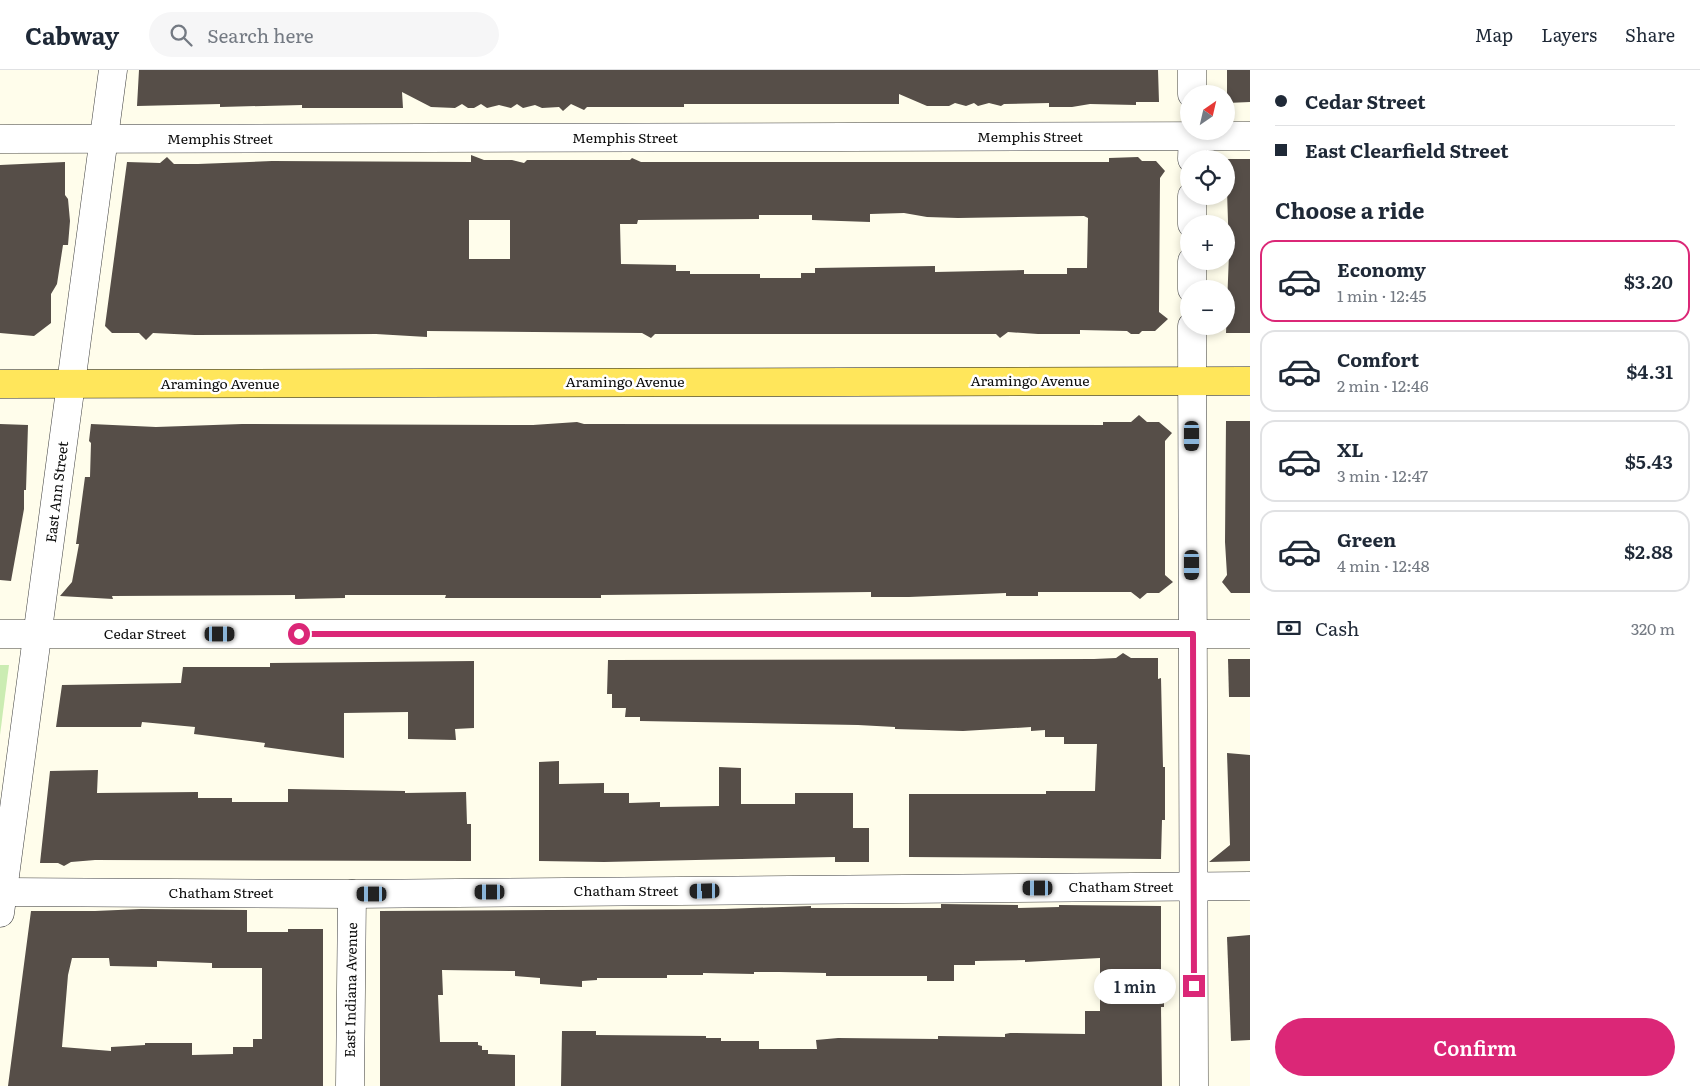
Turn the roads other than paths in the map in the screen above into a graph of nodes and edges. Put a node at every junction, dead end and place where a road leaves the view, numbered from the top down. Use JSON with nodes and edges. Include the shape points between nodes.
{"nodes":[{"id":1,"x":113,"y":70,"type":"edge"},
{"id":2,"x":1192,"y":70,"type":"edge"},
{"id":3,"x":1192,"y":85,"type":"edge"},
{"id":4,"x":1250,"y":136,"type":"edge"},
{"id":5,"x":103,"y":139,"type":"junction"},
{"id":6,"x":0,"y":140,"type":"edge"},
{"id":7,"x":1192,"y":142,"type":"edge"},
{"id":8,"x":1192,"y":335,"type":"edge"},
{"id":9,"x":1192,"y":381,"type":"junction"},
{"id":10,"x":1250,"y":381,"type":"edge"},
{"id":11,"x":0,"y":384,"type":"edge"},
{"id":12,"x":70,"y":384,"type":"junction"},
{"id":13,"x":0,"y":634,"type":"edge"},
{"id":14,"x":38,"y":634,"type":"junction"},
{"id":15,"x":1193,"y":634,"type":"junction"},
{"id":16,"x":1250,"y":634,"type":"edge"},
{"id":17,"x":1194,"y":886,"type":"junction"},
{"id":18,"x":1250,"y":886,"type":"edge"},
{"id":19,"x":352,"y":894,"type":"junction"},
{"id":20,"x":1,"y":902,"type":"edge"},
{"id":21,"x":350,"y":1086,"type":"edge"},
{"id":22,"x":1194,"y":1086,"type":"edge"}],
"edges":[{"from":1,"to":5,"type":"street","name":"East Ann Street"},
{"from":2,"to":3,"type":"street"},
{"from":4,"to":7,"type":"street","name":"Memphis Street"},
{"from":5,"to":6,"type":"street","name":"Memphis Street"},
{"from":5,"to":7,"type":"street","name":"Memphis Street"},
{"from":5,"to":12,"type":"street","name":"East Ann Street"},
{"from":8,"to":9,"type":"street"},
{"from":9,"to":10,"type":"main road","name":"Aramingo Avenue"},
{"from":9,"to":12,"type":"main road","name":"Aramingo Avenue"},
{"from":9,"to":15,"type":"street"},
{"from":11,"to":12,"type":"main road","name":"Aramingo Avenue"},
{"from":12,"to":14,"type":"street","name":"East Ann Street"},
{"from":13,"to":14,"type":"street","name":"Cedar Street"},
{"from":14,"to":15,"type":"street","name":"Cedar Street"},
{"from":14,"to":20,"type":"street","name":"East Ann Street"},
{"from":15,"to":16,"type":"street","name":"Cedar Street"},
{"from":15,"to":17,"type":"street"},
{"from":17,"to":18,"type":"street","name":"Chatham Street"},
{"from":17,"to":19,"type":"street","name":"Chatham Street"},
{"from":17,"to":22,"type":"street"},
{"from":19,"to":20,"type":"street","name":"Chatham Street"},
{"from":19,"to":21,"type":"street","name":"East Indiana Avenue"}]}
